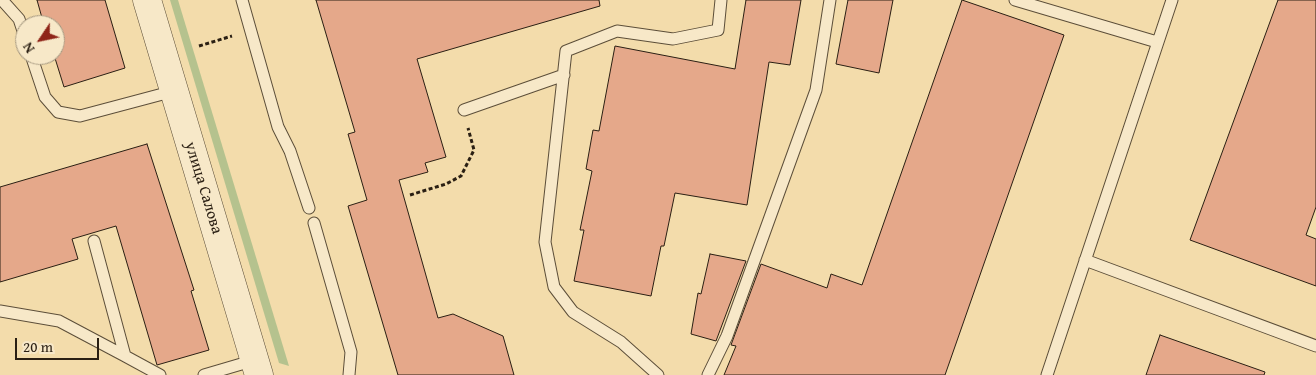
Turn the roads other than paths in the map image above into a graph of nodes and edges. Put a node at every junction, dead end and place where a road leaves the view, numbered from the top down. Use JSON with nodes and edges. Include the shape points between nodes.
{"nodes":[{"id":1,"x":2,"y":0,"type":"edge"},
{"id":2,"x":146,"y":0,"type":"edge"},
{"id":3,"x":242,"y":0,"type":"edge"},
{"id":4,"x":721,"y":0,"type":"edge"},
{"id":5,"x":830,"y":0,"type":"edge"},
{"id":6,"x":1015,"y":0,"type":"edge"},
{"id":7,"x":1172,"y":0,"type":"edge"},
{"id":8,"x":15,"y":15,"type":"edge"},
{"id":9,"x":1157,"y":42,"type":"junction"},
{"id":10,"x":34,"y":65,"type":"edge"},
{"id":11,"x":564,"y":75,"type":"junction"},
{"id":12,"x":174,"y":91,"type":"junction"},
{"id":13,"x":464,"y":110,"type":"road end"},
{"id":14,"x":309,"y":208,"type":"dead end"},
{"id":15,"x":314,"y":223,"type":"dead end"},
{"id":16,"x":94,"y":241,"type":"dead end"},
{"id":17,"x":1085,"y":260,"type":"junction"},
{"id":18,"x":0,"y":311,"type":"edge"},
{"id":19,"x":1316,"y":346,"type":"edge"},
{"id":20,"x":125,"y":356,"type":"junction"},
{"id":21,"x":257,"y":368,"type":"edge"},
{"id":22,"x":160,"y":375,"type":"edge"},
{"id":23,"x":204,"y":375,"type":"edge"},
{"id":24,"x":348,"y":375,"type":"edge"},
{"id":25,"x":658,"y":375,"type":"edge"},
{"id":26,"x":708,"y":375,"type":"edge"},
{"id":27,"x":1046,"y":375,"type":"edge"}],
"edges":[{"from":1,"to":8,"type":"lane"},
{"from":2,"to":12,"type":"street","name":"улица Салова"},
{"from":3,"to":14,"type":"lane","via":[[278,127],[290,151]]},
{"from":4,"to":11,"type":"lane","via":[[718,30],[673,39],[617,31],[566,51]]},
{"from":5,"to":26,"type":"lane","via":[[816,90],[727,336]]},
{"from":6,"to":9,"type":"lane"},
{"from":7,"to":9,"type":"lane"},
{"from":9,"to":17,"type":"lane"},
{"from":10,"to":12,"type":"lane","via":[[45,97],[58,112],[80,116]]},
{"from":11,"to":13,"type":"lane"},
{"from":11,"to":25,"type":"lane","via":[[545,242],[554,287],[573,312],[621,342]]},
{"from":12,"to":21,"type":"street","name":"улица Салова"},
{"from":15,"to":24,"type":"lane","via":[[351,352]]},
{"from":16,"to":20,"type":"lane"},
{"from":17,"to":19,"type":"lane"},
{"from":17,"to":27,"type":"lane"},
{"from":18,"to":20,"type":"lane","via":[[59,321]]},
{"from":20,"to":22,"type":"lane"},
{"from":21,"to":23,"type":"lane"}]}
